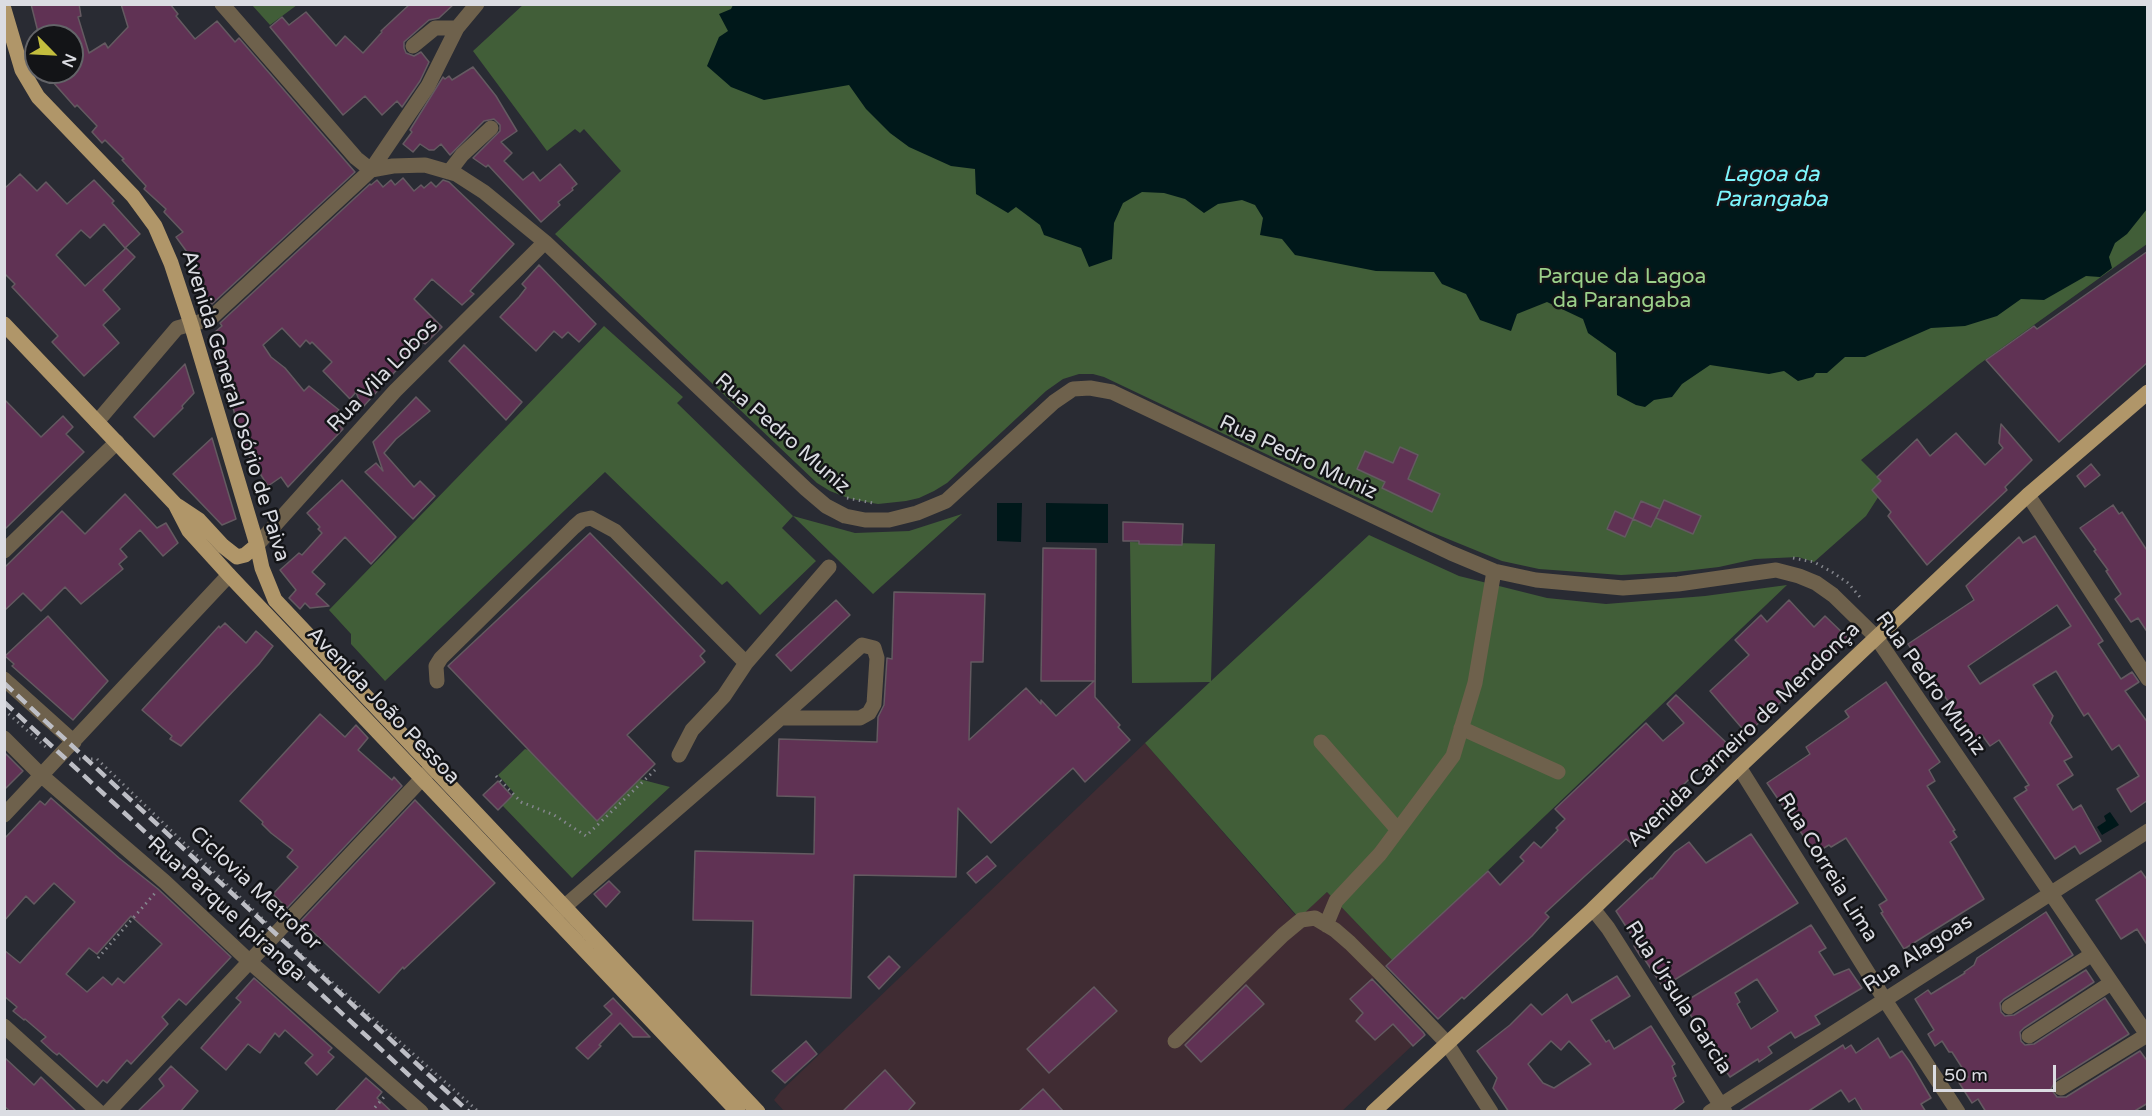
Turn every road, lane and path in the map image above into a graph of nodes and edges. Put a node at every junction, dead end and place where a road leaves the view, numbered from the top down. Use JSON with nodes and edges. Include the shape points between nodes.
{"nodes":[{"id":1,"x":222,"y":4,"type":"edge"},
{"id":2,"x":477,"y":4,"type":"edge"},
{"id":3,"x":4,"y":9,"type":"edge"},
{"id":4,"x":457,"y":28,"type":"junction"},
{"id":5,"x":413,"y":46,"type":"dead end"},
{"id":6,"x":491,"y":128,"type":"dead end"},
{"id":7,"x":371,"y":170,"type":"junction"},
{"id":8,"x":449,"y":172,"type":"junction"},
{"id":9,"x":545,"y":242,"type":"junction"},
{"id":10,"x":4,"y":324,"type":"edge"},
{"id":11,"x":191,"y":324,"type":"junction"},
{"id":12,"x":2148,"y":392,"type":"edge"},
{"id":13,"x":97,"y":422,"type":"junction"},
{"id":14,"x":117,"y":442,"type":"junction"},
{"id":15,"x":839,"y":495,"type":"dead end"},
{"id":16,"x":2028,"y":495,"type":"junction"},
{"id":17,"x":175,"y":504,"type":"junction"},
{"id":18,"x":878,"y":504,"type":"dead end"},
{"id":19,"x":257,"y":545,"type":"junction"},
{"id":20,"x":4,"y":551,"type":"edge"},
{"id":21,"x":1787,"y":558,"type":"dead end"},
{"id":22,"x":829,"y":567,"type":"dead end"},
{"id":23,"x":1494,"y":571,"type":"junction"},
{"id":24,"x":229,"y":576,"type":"junction"},
{"id":25,"x":1865,"y":604,"type":"dead end"},
{"id":26,"x":285,"y":612,"type":"joint"},
{"id":27,"x":1876,"y":638,"type":"junction"},
{"id":28,"x":746,"y":663,"type":"junction"},
{"id":29,"x":4,"y":679,"type":"edge"},
{"id":30,"x":2148,"y":679,"type":"edge"},
{"id":31,"x":437,"y":681,"type":"dead end"},
{"id":32,"x":4,"y":710,"type":"edge"},
{"id":33,"x":782,"y":718,"type":"junction"},
{"id":34,"x":1461,"y":728,"type":"junction"},
{"id":35,"x":4,"y":738,"type":"edge"},
{"id":36,"x":74,"y":742,"type":"junction"},
{"id":37,"x":1321,"y":742,"type":"dead end"},
{"id":38,"x":679,"y":754,"type":"dead end"},
{"id":39,"x":58,"y":759,"type":"junction"},
{"id":40,"x":1739,"y":767,"type":"junction"},
{"id":41,"x":655,"y":770,"type":"dead end"},
{"id":42,"x":1558,"y":772,"type":"dead end"},
{"id":43,"x":427,"y":773,"type":"junction"},
{"id":44,"x":42,"y":776,"type":"junction"},
{"id":45,"x":496,"y":776,"type":"dead end"},
{"id":46,"x":4,"y":815,"type":"edge"},
{"id":47,"x":1398,"y":830,"type":"junction"},
{"id":48,"x":2148,"y":831,"type":"edge"},
{"id":49,"x":165,"y":882,"type":"junction"},
{"id":50,"x":2050,"y":893,"type":"junction"},
{"id":51,"x":1593,"y":909,"type":"junction"},
{"id":52,"x":559,"y":911,"type":"junction"},
{"id":53,"x":1326,"y":925,"type":"junction"},
{"id":54,"x":277,"y":933,"type":"junction"},
{"id":55,"x":2091,"y":955,"type":"junction"},
{"id":56,"x":98,"y":958,"type":"dead end"},
{"id":57,"x":250,"y":962,"type":"junction"},
{"id":58,"x":2110,"y":983,"type":"junction"},
{"id":59,"x":1885,"y":1000,"type":"junction"},
{"id":60,"x":2009,"y":1007,"type":"dead end"},
{"id":61,"x":4,"y":1026,"type":"edge"},
{"id":62,"x":2147,"y":1035,"type":"edge"},
{"id":63,"x":2029,"y":1036,"type":"dead end"},
{"id":64,"x":1175,"y":1041,"type":"dead end"},
{"id":65,"x":1446,"y":1042,"type":"junction"},
{"id":66,"x":2061,"y":1088,"type":"dead end"},
{"id":67,"x":1719,"y":1109,"type":"edge"},
{"id":68,"x":99,"y":1112,"type":"edge"},
{"id":69,"x":108,"y":1112,"type":"edge"},
{"id":70,"x":421,"y":1112,"type":"edge"},
{"id":71,"x":479,"y":1112,"type":"edge"},
{"id":72,"x":738,"y":1112,"type":"edge"},
{"id":73,"x":758,"y":1112,"type":"edge"},
{"id":74,"x":1372,"y":1112,"type":"edge"},
{"id":75,"x":1491,"y":1112,"type":"edge"},
{"id":76,"x":1958,"y":1112,"type":"edge"}],
"edges":[{"from":1,"to":7,"type":"street","via":[[356,158]]},
{"from":2,"to":4,"type":"street"},
{"from":3,"to":11,"type":"main road","name":"Avenida General Osório de Paiva","via":[[22,70],[38,97],[134,196],[148,216],[171,263]]},
{"from":4,"to":5,"type":"street","via":[[435,28]]},
{"from":4,"to":7,"type":"street","via":[[428,86]]},
{"from":6,"to":8,"type":"street","via":[[462,154]]},
{"from":7,"to":8,"type":"street","name":"Rua Pedro Muniz","via":[[425,165]]},
{"from":7,"to":11,"type":"street","via":[[210,319]]},
{"from":8,"to":9,"type":"street","name":"Rua Pedro Muniz","via":[[484,192]]},
{"from":9,"to":19,"type":"street","name":"Rua Vila Lobos","via":[[395,391]]},
{"from":9,"to":23,"type":"street","name":"Rua Pedro Muniz","via":[[806,489],[845,516],[890,520],[946,501],[1054,402],[1073,389],[1090,388],[1112,392]]},
{"from":10,"to":13,"type":"main road","name":"Avenida João Pessoa"},
{"from":11,"to":13,"type":"street","via":[[177,328]]},
{"from":11,"to":19,"type":"main road","name":"Avenida General Osório de Paiva"},
{"from":12,"to":16,"type":"main road","name":"Avenida Carneiro de Mendonça"},
{"from":13,"to":14,"type":"main road","name":"Avenida João Pessoa"},
{"from":14,"to":17,"type":"main road","name":"Avenida João Pessoa"},
{"from":14,"to":20,"type":"street"},
{"from":15,"to":18,"type":"path"},
{"from":16,"to":27,"type":"main road","name":"Avenida Carneiro de Mendonça"},
{"from":16,"to":30,"type":"street"},
{"from":17,"to":19,"type":"main road","via":[[199,520],[237,557]]},
{"from":17,"to":24,"type":"main road","name":"Avenida João Pessoa","via":[[189,531]]},
{"from":19,"to":26,"type":"main road","name":"Avenida General Osório de Paiva","via":[[269,589]]},
{"from":21,"to":25,"type":"path","via":[[1798,557],[1832,572],[1848,583]]},
{"from":22,"to":28,"type":"street"},
{"from":23,"to":27,"type":"street","name":"Rua Pedro Muniz","via":[[1536,580],[1623,588],[1776,570],[1816,583]]},
{"from":23,"to":34,"type":"street","via":[[1475,683]]},
{"from":24,"to":36,"type":"street"},
{"from":24,"to":43,"type":"main road","name":"Avenida João Pessoa","via":[[349,704]]},
{"from":26,"to":43,"type":"main road","name":"Avenida João Pessoa"},
{"from":27,"to":40,"type":"main road","name":"Avenida Carneiro de Mendonça"},
{"from":27,"to":50,"type":"street","name":"Rua Pedro Muniz"},
{"from":28,"to":31,"type":"street","via":[[615,531],[591,518],[574,527],[441,658],[436,666]]},
{"from":28,"to":38,"type":"street","via":[[724,696],[692,730]]},
{"from":29,"to":36,"type":"street"},
{"from":32,"to":39,"type":"path"},
{"from":33,"to":33,"type":"street","via":[[862,645],[874,648],[874,704],[869,713],[860,717]]},
{"from":33,"to":52,"type":"street"},
{"from":34,"to":42,"type":"street"},
{"from":34,"to":47,"type":"street","via":[[1453,756]]},
{"from":35,"to":44,"type":"street","name":"Rua Parque Ipiranga"},
{"from":36,"to":39,"type":"street"},
{"from":37,"to":47,"type":"street"},
{"from":39,"to":44,"type":"street"},
{"from":39,"to":54,"type":"path","name":"Ciclovia Metrofor","via":[[97,759]]},
{"from":40,"to":51,"type":"main road","name":"Avenida Carneiro de Mendonça"},
{"from":40,"to":59,"type":"street","name":"Rua Correia Lima"},
{"from":41,"to":45,"type":"path","via":[[586,836],[554,814],[521,802]]},
{"from":43,"to":52,"type":"main road","name":"Avenida João Pessoa"},
{"from":43,"to":54,"type":"street"},
{"from":44,"to":46,"type":"street"},
{"from":44,"to":49,"type":"street","name":"Rua Parque Ipiranga"},
{"from":47,"to":53,"type":"street","via":[[1336,901]]},
{"from":48,"to":50,"type":"street","name":"Rua Alagoas"},
{"from":49,"to":56,"type":"path"},
{"from":49,"to":57,"type":"street","name":"Rua Parque Ipiranga"},
{"from":50,"to":55,"type":"street","name":"Rua Pedro Muniz"},
{"from":50,"to":59,"type":"street","name":"Rua Alagoas"},
{"from":51,"to":65,"type":"main road","name":"Avenida Carneiro de Mendonça"},
{"from":51,"to":67,"type":"street","name":"Rua Úrsula Garcia"},
{"from":52,"to":72,"type":"main road","name":"Avenida João Pessoa"},
{"from":52,"to":73,"type":"main road","name":"Avenida João Pessoa"},
{"from":53,"to":64,"type":"street","via":[[1315,918],[1301,920]]},
{"from":53,"to":65,"type":"street","via":[[1380,973]]},
{"from":54,"to":57,"type":"street"},
{"from":54,"to":71,"type":"path","name":"Ciclovia Metrofor"},
{"from":55,"to":58,"type":"street","name":"Rua Pedro Muniz"},
{"from":55,"to":60,"type":"street"},
{"from":57,"to":69,"type":"street"},
{"from":57,"to":70,"type":"street","name":"Rua Parque Ipiranga"},
{"from":58,"to":62,"type":"street","name":"Rua Pedro Muniz"},
{"from":58,"to":63,"type":"street"},
{"from":59,"to":67,"type":"street","name":"Rua Alagoas"},
{"from":59,"to":76,"type":"street","name":"Rua Correia Lima"},
{"from":61,"to":68,"type":"street"},
{"from":62,"to":66,"type":"street"},
{"from":65,"to":74,"type":"main road","name":"Avenida Carneiro de Mendonça"},
{"from":65,"to":75,"type":"street"}]}
